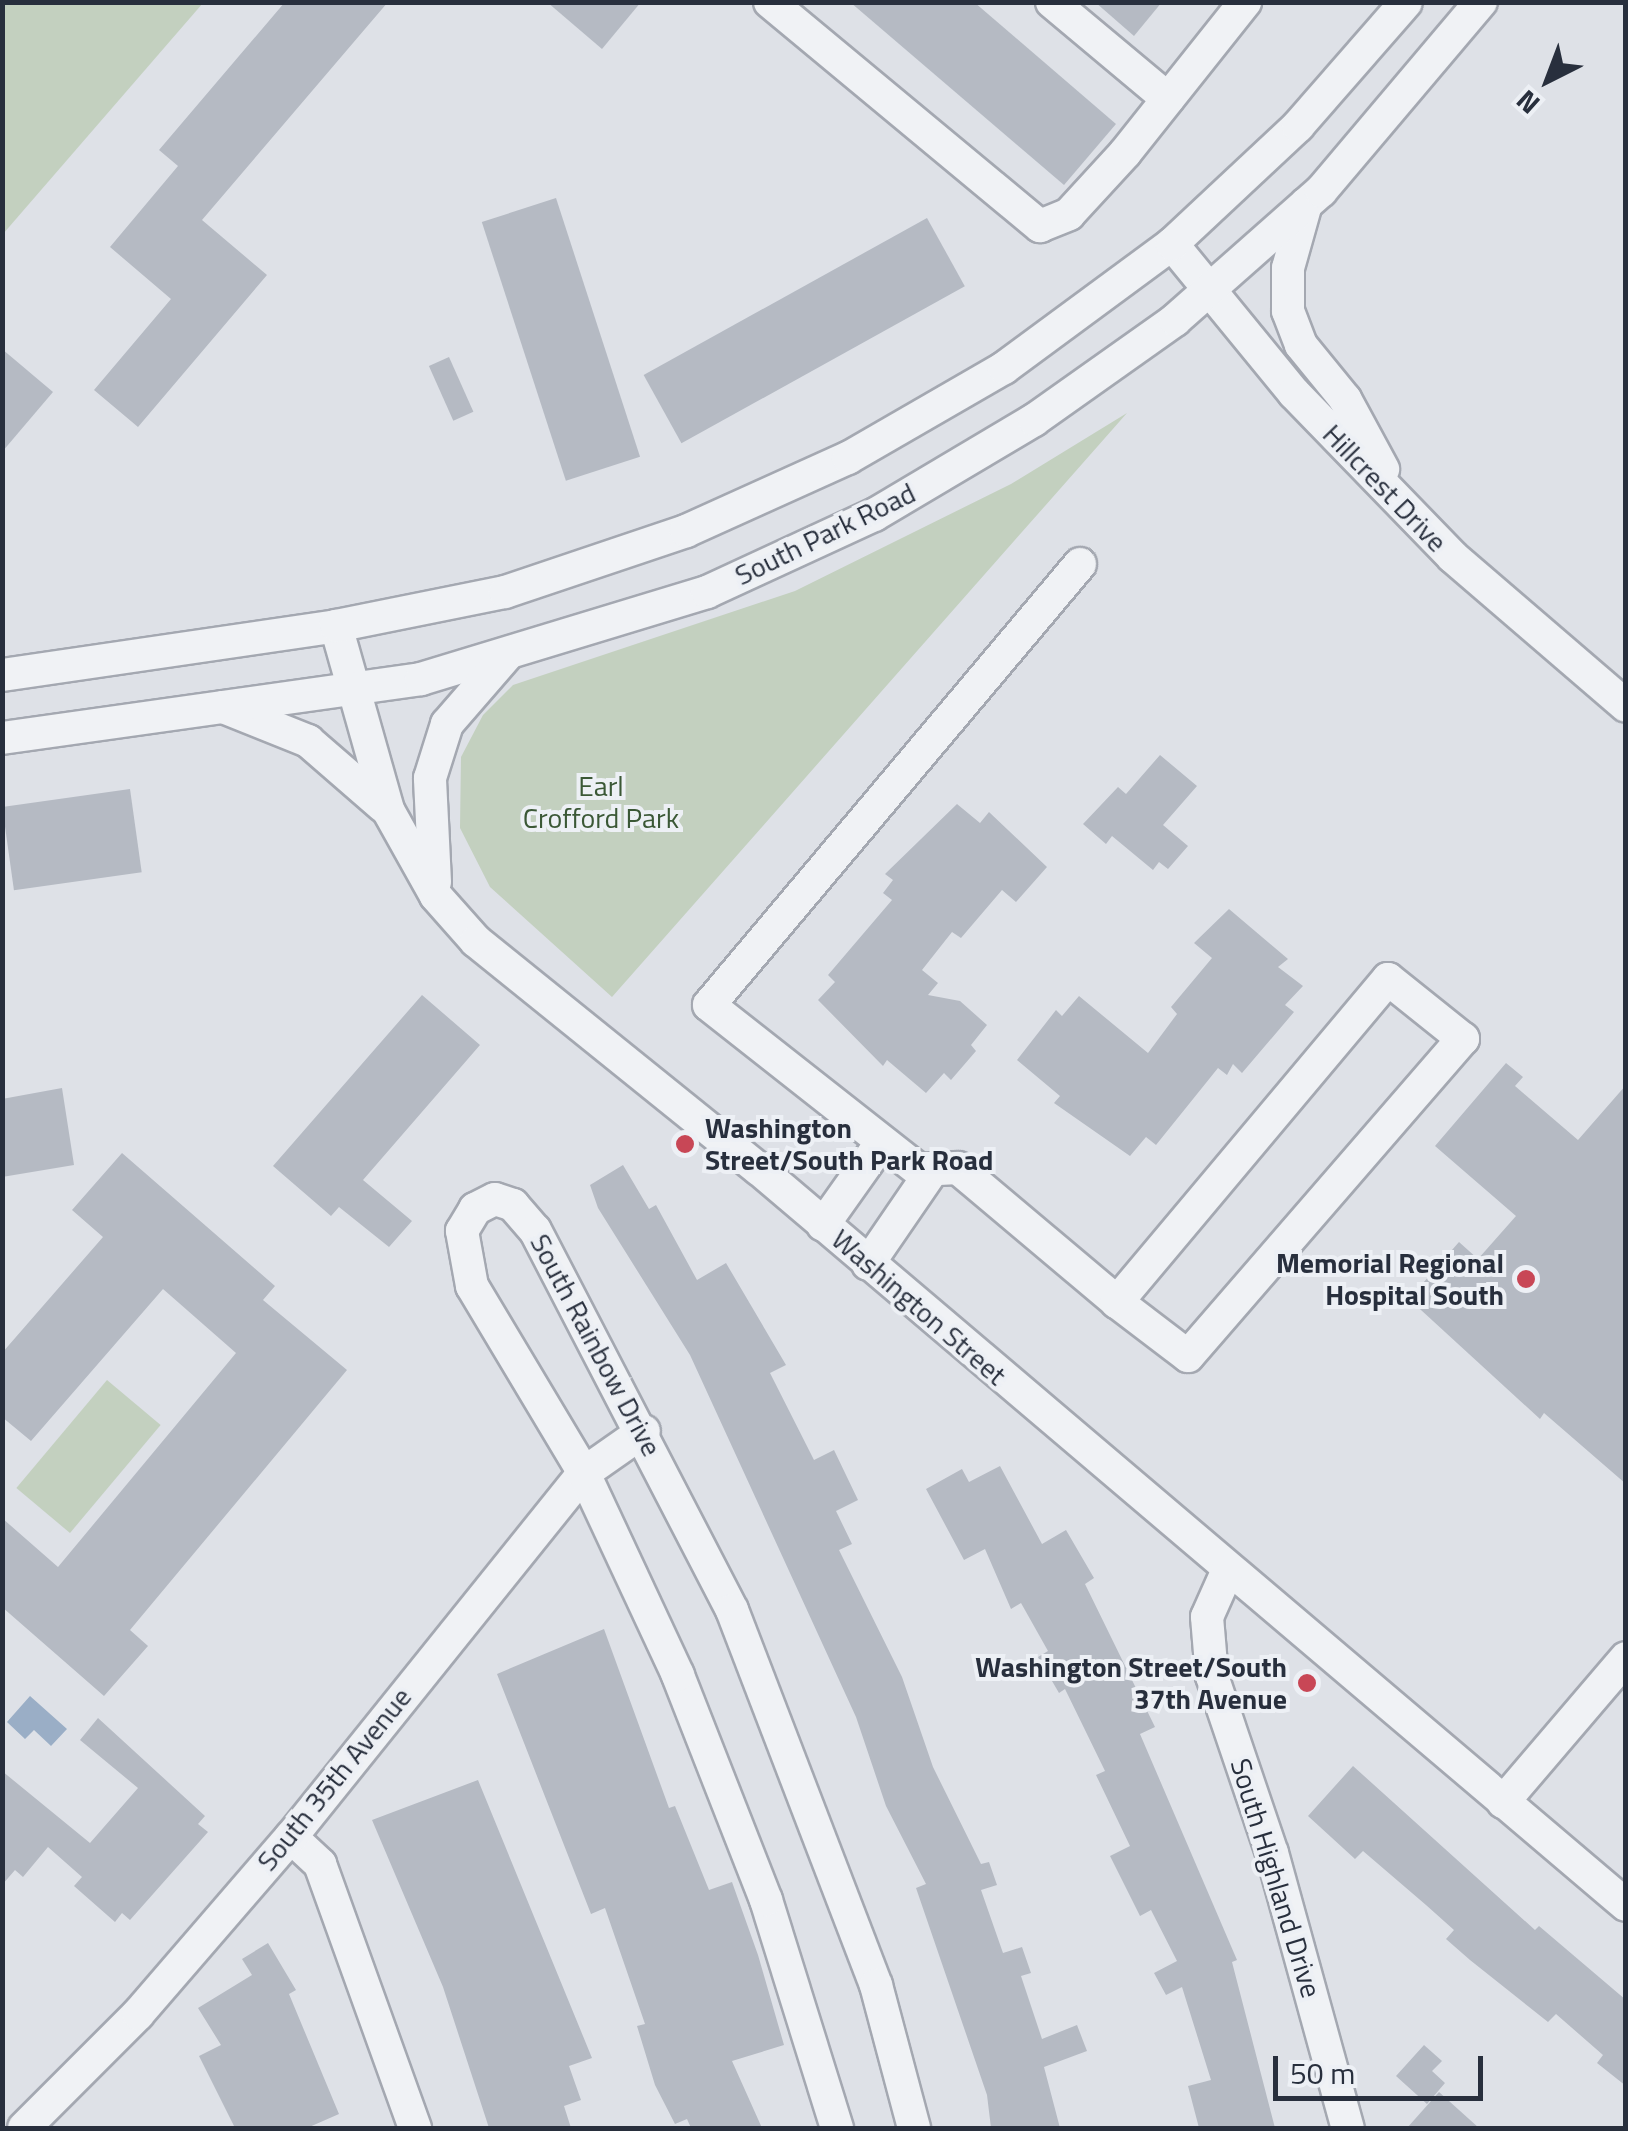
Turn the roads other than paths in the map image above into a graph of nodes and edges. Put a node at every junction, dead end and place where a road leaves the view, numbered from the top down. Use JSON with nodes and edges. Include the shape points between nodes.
{"nodes":[{"id":1,"x":770,"y":2,"type":"edge"},
{"id":2,"x":1052,"y":2,"type":"edge"},
{"id":3,"x":1245,"y":2,"type":"edge"},
{"id":4,"x":1406,"y":2,"type":"edge"},
{"id":5,"x":1481,"y":2,"type":"edge"},
{"id":6,"x":1168,"y":99,"type":"junction"},
{"id":7,"x":1306,"y":204,"type":"junction"},
{"id":8,"x":1172,"y":244,"type":"junction"},
{"id":9,"x":1208,"y":290,"type":"junction"},
{"id":10,"x":1405,"y":508,"type":"junction"},
{"id":11,"x":1080,"y":564,"type":"dead end"},
{"id":12,"x":336,"y":626,"type":"junction"},
{"id":13,"x":507,"y":655,"type":"junction"},
{"id":14,"x":2,"y":675,"type":"edge"},
{"id":15,"x":350,"y":686,"type":"junction"},
{"id":16,"x":218,"y":706,"type":"junction"},
{"id":17,"x":1626,"y":706,"type":"edge"},
{"id":18,"x":2,"y":738,"type":"edge"},
{"id":19,"x":388,"y":810,"type":"junction"},
{"id":20,"x":436,"y":896,"type":"junction"},
{"id":21,"x":881,"y":1144,"type":"junction"},
{"id":22,"x":934,"y":1169,"type":"junction"},
{"id":23,"x":824,"y":1224,"type":"junction"},
{"id":24,"x":868,"y":1264,"type":"junction"},
{"id":25,"x":1117,"y":1302,"type":"junction"},
{"id":26,"x":644,"y":1430,"type":"junction"},
{"id":27,"x":584,"y":1473,"type":"junction"},
{"id":28,"x":1227,"y":1572,"type":"junction"},
{"id":29,"x":1626,"y":1658,"type":"edge"},
{"id":30,"x":1503,"y":1802,"type":"junction"},
{"id":31,"x":291,"y":1837,"type":"junction"},
{"id":32,"x":1626,"y":1905,"type":"edge"},
{"id":33,"x":24,"y":2128,"type":"edge"},
{"id":34,"x":414,"y":2128,"type":"edge"},
{"id":35,"x":836,"y":2128,"type":"edge"},
{"id":36,"x":914,"y":2128,"type":"edge"},
{"id":37,"x":1348,"y":2128,"type":"edge"}],
"edges":[{"from":1,"to":6,"type":"street","via":[[1040,226],[1069,214]]},
{"from":2,"to":6,"type":"street"},
{"from":3,"to":6,"type":"street"},
{"from":4,"to":8,"type":"street","name":"South Park Road","via":[[1298,126]]},
{"from":5,"to":7,"type":"street","name":"South Park Road","via":[[1456,39]]},
{"from":7,"to":9,"type":"street","name":"South Park Road"},
{"from":7,"to":10,"type":"street","via":[[1288,268],[1288,311],[1302,345],[1345,399]]},
{"from":8,"to":9,"type":"street","name":"Hillcrest Drive"},
{"from":8,"to":12,"type":"street","name":"South Park Road","via":[[1004,368],[848,458],[686,531],[505,592]]},
{"from":9,"to":10,"type":"street","name":"Hillcrest Drive","via":[[1294,393]]},
{"from":9,"to":13,"type":"street","name":"South Park Road","via":[[1034,420],[874,515],[707,592]]},
{"from":10,"to":17,"type":"street","name":"Hillcrest Drive"},
{"from":11,"to":21,"type":"street","via":[[708,1005]]},
{"from":12,"to":14,"type":"street","name":"South Park Road"},
{"from":12,"to":15,"type":"street","name":"Washington Street"},
{"from":13,"to":15,"type":"street","name":"South Park Road","via":[[421,679]]},
{"from":13,"to":20,"type":"street","via":[[447,724],[430,778]]},
{"from":15,"to":16,"type":"street","name":"South Park Road"},
{"from":15,"to":19,"type":"street","name":"Washington Street"},
{"from":16,"to":18,"type":"street","name":"South Park Road"},
{"from":16,"to":19,"type":"street","via":[[308,742]]},
{"from":19,"to":20,"type":"street","name":"Washington Street"},
{"from":20,"to":23,"type":"street","name":"Washington Street","via":[[510,972]]},
{"from":21,"to":22,"type":"street","via":[[920,1170]]},
{"from":21,"to":23,"type":"street"},
{"from":22,"to":24,"type":"street"},
{"from":22,"to":25,"type":"street","via":[[958,1168]]},
{"from":23,"to":24,"type":"street","name":"Washington Street"},
{"from":24,"to":28,"type":"street","name":"Washington Street"},
{"from":25,"to":25,"type":"street","via":[[1388,979],[1463,1040],[1188,1356]]},
{"from":26,"to":27,"type":"street","name":"South 35th Avenue"},
{"from":26,"to":27,"type":"street","name":"South Rainbow Drive","via":[[535,1230],[513,1205],[495,1199],[475,1209],[462,1231],[472,1286]]},
{"from":26,"to":36,"type":"street","name":"South Rainbow Drive","via":[[738,1628],[876,1985]]},
{"from":27,"to":31,"type":"street","name":"South 35th Avenue"},
{"from":27,"to":35,"type":"street","name":"South Rainbow Drive","via":[[678,1674],[766,1900]]},
{"from":28,"to":30,"type":"street","name":"Washington Street"},
{"from":28,"to":37,"type":"street","name":"South Highland Drive","via":[[1208,1617],[1212,1676],[1272,1854]]},
{"from":29,"to":30,"type":"street"},
{"from":30,"to":32,"type":"street","name":"Washington Street"},
{"from":31,"to":33,"type":"street","name":"South 35th Avenue","via":[[138,2014]]},
{"from":31,"to":34,"type":"street","via":[[320,1864]]}]}
